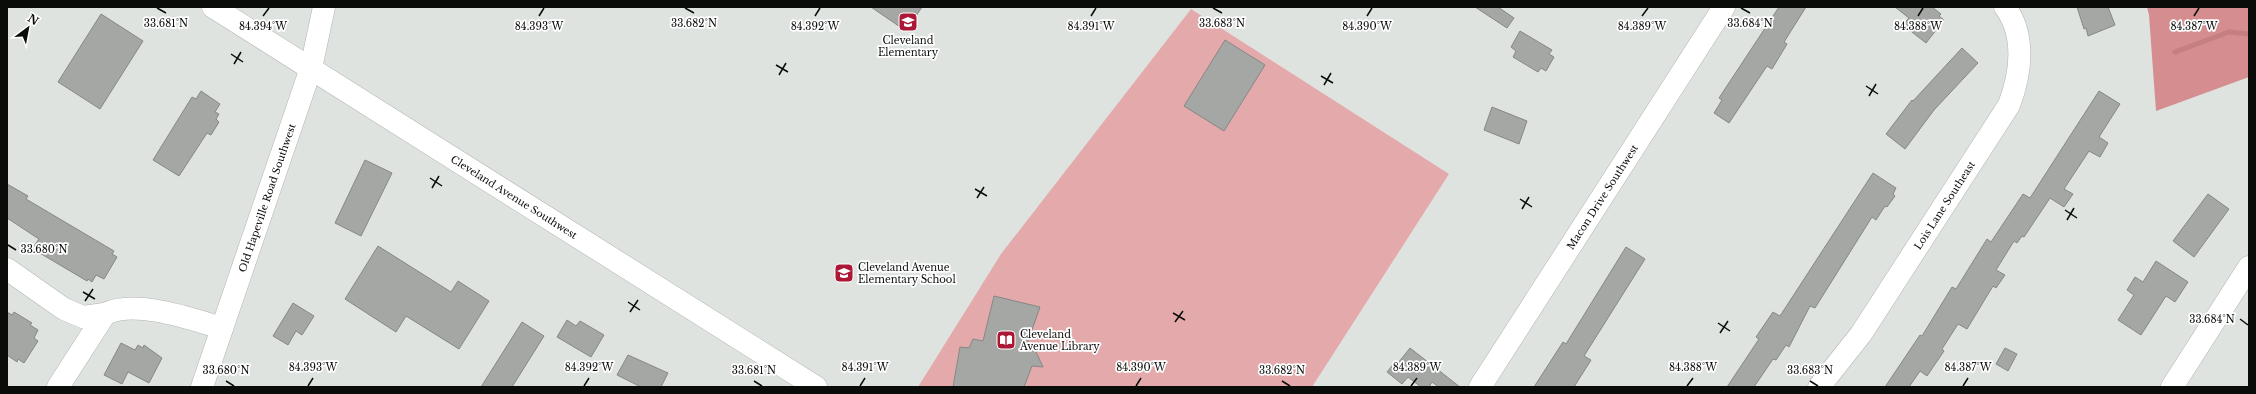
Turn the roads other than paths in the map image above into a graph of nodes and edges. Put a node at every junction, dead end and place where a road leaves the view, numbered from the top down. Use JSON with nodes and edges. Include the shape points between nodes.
{"nodes":[{"id":1,"x":213,"y":7,"type":"edge"},
{"id":2,"x":324,"y":7,"type":"edge"},
{"id":3,"x":1724,"y":7,"type":"edge"},
{"id":4,"x":2005,"y":7,"type":"edge"},
{"id":5,"x":311,"y":68,"type":"junction"},
{"id":6,"x":2249,"y":267,"type":"edge"},
{"id":7,"x":7,"y":269,"type":"edge"},
{"id":8,"x":106,"y":314,"type":"junction"},
{"id":9,"x":222,"y":328,"type":"junction"},
{"id":10,"x":58,"y":387,"type":"edge"},
{"id":11,"x":202,"y":387,"type":"edge"},
{"id":12,"x":816,"y":387,"type":"edge"},
{"id":13,"x":1480,"y":387,"type":"edge"},
{"id":14,"x":1819,"y":387,"type":"edge"},
{"id":15,"x":2172,"y":387,"type":"edge"}],
"edges":[{"from":1,"to":5,"type":"street","name":"Cleveland Avenue Southwest"},
{"from":2,"to":5,"type":"street","name":"Old Hapeville Road Southwest"},
{"from":3,"to":13,"type":"street","name":"Macon Drive Southwest"},
{"from":4,"to":14,"type":"street","name":"Lois Lane Southeast","via":[[2017,33],[2020,60],[2016,86],[2009,104],[1861,334]]},
{"from":5,"to":9,"type":"street","name":"Old Hapeville Road Southwest"},
{"from":5,"to":12,"type":"street","name":"Cleveland Avenue Southwest"},
{"from":6,"to":15,"type":"street"},
{"from":7,"to":8,"type":"street","via":[[64,309],[83,317]]},
{"from":8,"to":9,"type":"street","via":[[124,310],[165,311]]},
{"from":8,"to":10,"type":"street"},
{"from":9,"to":11,"type":"street","name":"Old Hapeville Road Southwest"}]}
